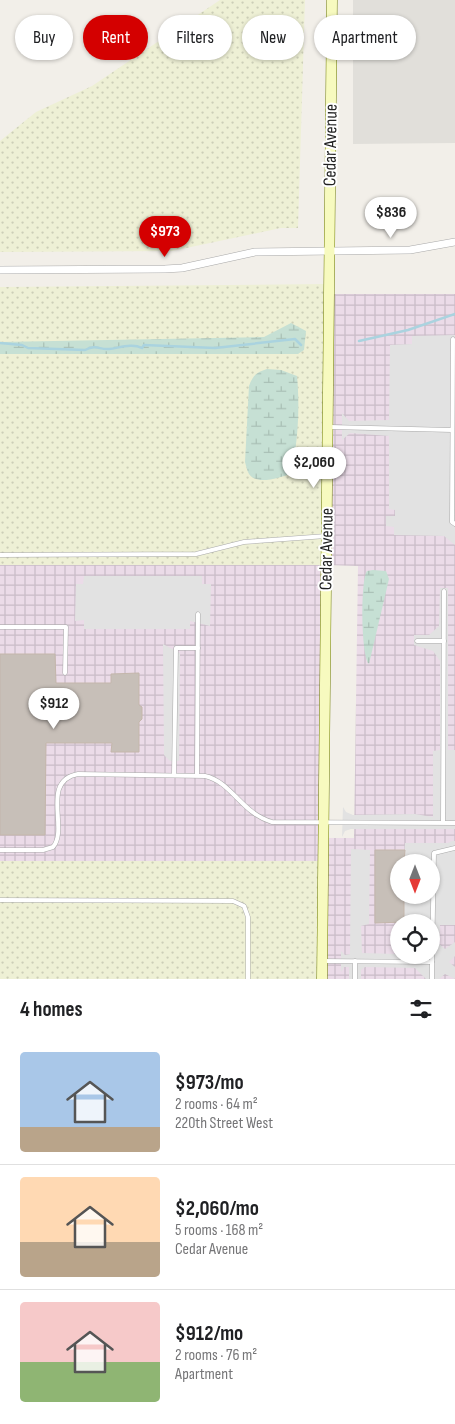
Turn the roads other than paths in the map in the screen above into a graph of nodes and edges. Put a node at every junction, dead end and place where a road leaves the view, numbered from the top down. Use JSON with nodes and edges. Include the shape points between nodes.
{"nodes":[{"id":1,"x":332,"y":0,"type":"edge"},
{"id":2,"x":455,"y":242,"type":"edge"},
{"id":3,"x":329,"y":250,"type":"junction"},
{"id":4,"x":0,"y":270,"type":"edge"},
{"id":5,"x":453,"y":339,"type":"dead end"},
{"id":6,"x":328,"y":427,"type":"junction"},
{"id":7,"x":452,"y":430,"type":"junction"},
{"id":8,"x":455,"y":524,"type":"edge"},
{"id":9,"x":326,"y":536,"type":"junction"},
{"id":10,"x":0,"y":555,"type":"edge"},
{"id":11,"x":444,"y":591,"type":"dead end"},
{"id":12,"x":198,"y":614,"type":"dead end"},
{"id":13,"x":0,"y":627,"type":"edge"},
{"id":14,"x":417,"y":640,"type":"dead end"},
{"id":15,"x":444,"y":641,"type":"junction"},
{"id":16,"x":198,"y":648,"type":"junction"},
{"id":17,"x":66,"y":673,"type":"dead end"},
{"id":18,"x":174,"y":774,"type":"junction"},
{"id":19,"x":197,"y":774,"type":"junction"},
{"id":20,"x":324,"y":822,"type":"junction"},
{"id":21,"x":443,"y":822,"type":"junction"},
{"id":22,"x":455,"y":822,"type":"edge"},
{"id":23,"x":455,"y":848,"type":"edge"},
{"id":24,"x":0,"y":850,"type":"edge"},
{"id":25,"x":0,"y":900,"type":"edge"},
{"id":26,"x":433,"y":914,"type":"edge"},
{"id":27,"x":322,"y":961,"type":"junction"},
{"id":28,"x":355,"y":961,"type":"junction"},
{"id":29,"x":390,"y":961,"type":"edge"},
{"id":30,"x":432,"y":964,"type":"edge"},
{"id":31,"x":248,"y":979,"type":"edge"},
{"id":32,"x":322,"y":979,"type":"edge"},
{"id":33,"x":355,"y":979,"type":"edge"},
{"id":34,"x":432,"y":979,"type":"edge"}],
"edges":[{"from":1,"to":3,"type":"main road","name":"Cedar Avenue"},
{"from":2,"to":3,"type":"street","via":[[410,250]]},
{"from":3,"to":4,"type":"street","via":[[255,252],[182,268]]},
{"from":3,"to":6,"type":"main road","name":"Cedar Avenue"},
{"from":5,"to":7,"type":"lane"},
{"from":6,"to":7,"type":"lane"},
{"from":6,"to":9,"type":"main road","name":"Cedar Avenue"},
{"from":7,"to":8,"type":"lane","via":[[452,522]]},
{"from":9,"to":10,"type":"lane","via":[[244,542],[196,554]]},
{"from":9,"to":20,"type":"main road","name":"Cedar Avenue"},
{"from":11,"to":15,"type":"lane"},
{"from":12,"to":16,"type":"lane"},
{"from":13,"to":17,"type":"lane","via":[[66,627]]},
{"from":14,"to":15,"type":"lane"},
{"from":15,"to":21,"type":"lane"},
{"from":16,"to":18,"type":"lane","via":[[176,648]]},
{"from":16,"to":19,"type":"lane"},
{"from":18,"to":19,"type":"lane"},
{"from":18,"to":24,"type":"lane","via":[[72,775],[60,788],[53,847]]},
{"from":19,"to":20,"type":"lane","via":[[220,782],[248,811],[264,820]]},
{"from":20,"to":21,"type":"lane"},
{"from":20,"to":27,"type":"main road","name":"Cedar Avenue"},
{"from":21,"to":22,"type":"lane"},
{"from":23,"to":26,"type":"lane","via":[[434,853]]},
{"from":25,"to":31,"type":"lane","via":[[234,901],[244,906],[248,917]]},
{"from":27,"to":28,"type":"lane"},
{"from":27,"to":32,"type":"main road","name":"Cedar Avenue"},
{"from":28,"to":29,"type":"lane"},
{"from":28,"to":33,"type":"lane"},
{"from":30,"to":34,"type":"lane"}]}
